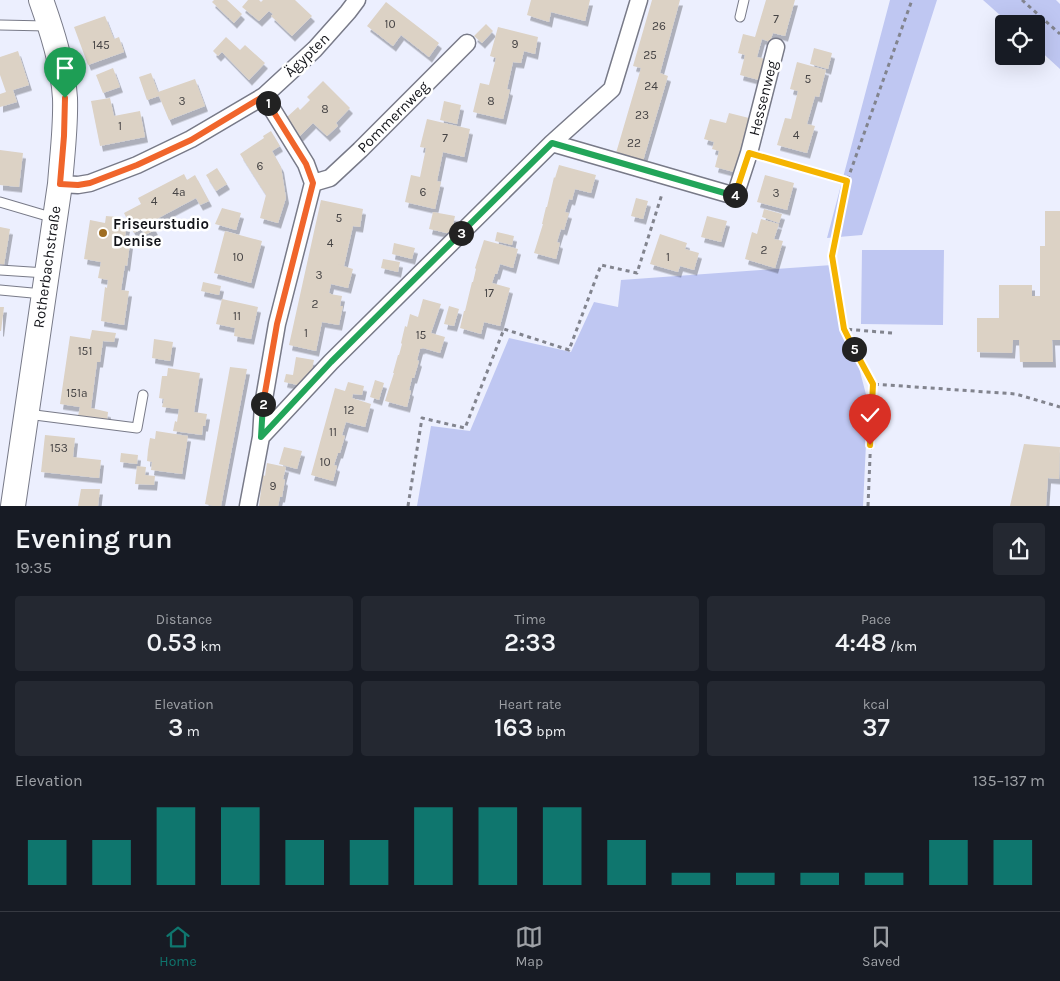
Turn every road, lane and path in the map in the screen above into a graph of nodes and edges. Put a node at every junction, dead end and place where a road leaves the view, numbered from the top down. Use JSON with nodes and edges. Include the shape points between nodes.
{"nodes":[{"id":1,"x":41,"y":0,"type":"edge"},
{"id":2,"x":357,"y":0,"type":"edge"},
{"id":3,"x":639,"y":0,"type":"edge"},
{"id":4,"x":744,"y":0,"type":"edge"},
{"id":5,"x":912,"y":0,"type":"edge"},
{"id":6,"x":1022,"y":0,"type":"edge"},
{"id":7,"x":740,"y":17,"type":"dead end"},
{"id":8,"x":0,"y":25,"type":"edge"},
{"id":9,"x":50,"y":26,"type":"junction"},
{"id":10,"x":1060,"y":34,"type":"edge"},
{"id":11,"x":467,"y":43,"type":"dead end"},
{"id":12,"x":776,"y":46,"type":"dead end"},
{"id":13,"x":264,"y":96,"type":"junction"},
{"id":14,"x":552,"y":143,"type":"junction"},
{"id":15,"x":749,"y":153,"type":"junction"},
{"id":16,"x":668,"y":177,"type":"junction"},
{"id":17,"x":847,"y":181,"type":"junction"},
{"id":18,"x":313,"y":183,"type":"junction"},
{"id":19,"x":60,"y":184,"type":"junction"},
{"id":20,"x":0,"y":202,"type":"edge"},
{"id":21,"x":54,"y":218,"type":"junction"},
{"id":22,"x":0,"y":270,"type":"edge"},
{"id":23,"x":45,"y":284,"type":"junction"},
{"id":24,"x":0,"y":290,"type":"edge"},
{"id":25,"x":844,"y":329,"type":"junction"},
{"id":26,"x":892,"y":333,"type":"dead end"},
{"id":27,"x":873,"y":384,"type":"junction"},
{"id":28,"x":143,"y":395,"type":"dead end"},
{"id":29,"x":1060,"y":407,"type":"edge"},
{"id":30,"x":26,"y":414,"type":"junction"},
{"id":31,"x":261,"y":437,"type":"junction"},
{"id":32,"x":14,"y":506,"type":"edge"},
{"id":33,"x":248,"y":506,"type":"edge"},
{"id":34,"x":408,"y":506,"type":"edge"},
{"id":35,"x":868,"y":506,"type":"edge"}],
"edges":[{"from":1,"to":9,"type":"street","name":"Rotherbachstraße"},
{"from":2,"to":13,"type":"street","name":"Ägypten","via":[[315,50]]},
{"from":3,"to":14,"type":"street","via":[[612,89]]},
{"from":4,"to":7,"type":"lane"},
{"from":5,"to":17,"type":"path"},
{"from":6,"to":10,"type":"path"},
{"from":8,"to":9,"type":"lane"},
{"from":9,"to":19,"type":"street","name":"Rotherbachstraße","via":[[65,98]]},
{"from":11,"to":18,"type":"street","name":"Pommernweg","via":[[330,178]]},
{"from":12,"to":15,"type":"street","name":"Hessenweg"},
{"from":13,"to":18,"type":"street","via":[[306,164]]},
{"from":13,"to":19,"type":"street","name":"Ägypten","via":[[191,140],[137,165],[90,183]]},
{"from":14,"to":16,"type":"street","name":"Hessenweg"},
{"from":14,"to":31,"type":"street","via":[[331,362]]},
{"from":15,"to":16,"type":"street","name":"Hessenweg","via":[[735,196]]},
{"from":15,"to":17,"type":"path"},
{"from":16,"to":34,"type":"path","via":[[636,273],[600,265],[569,350],[504,330],[465,428],[422,418]]},
{"from":17,"to":25,"type":"path","via":[[832,256]]},
{"from":18,"to":31,"type":"street","via":[[277,324],[263,405]]},
{"from":19,"to":21,"type":"street","name":"Rotherbachstraße"},
{"from":20,"to":21,"type":"lane"},
{"from":21,"to":23,"type":"street","name":"Rotherbachstraße"},
{"from":22,"to":23,"type":"lane"},
{"from":23,"to":24,"type":"lane"},
{"from":23,"to":30,"type":"street","name":"Rotherbachstraße"},
{"from":25,"to":26,"type":"path"},
{"from":25,"to":27,"type":"path"},
{"from":27,"to":29,"type":"path","via":[[1016,394]]},
{"from":27,"to":35,"type":"path"},
{"from":28,"to":30,"type":"lane","via":[[138,428]]},
{"from":30,"to":32,"type":"street","name":"Rotherbachstraße"},
{"from":31,"to":33,"type":"street"}]}
